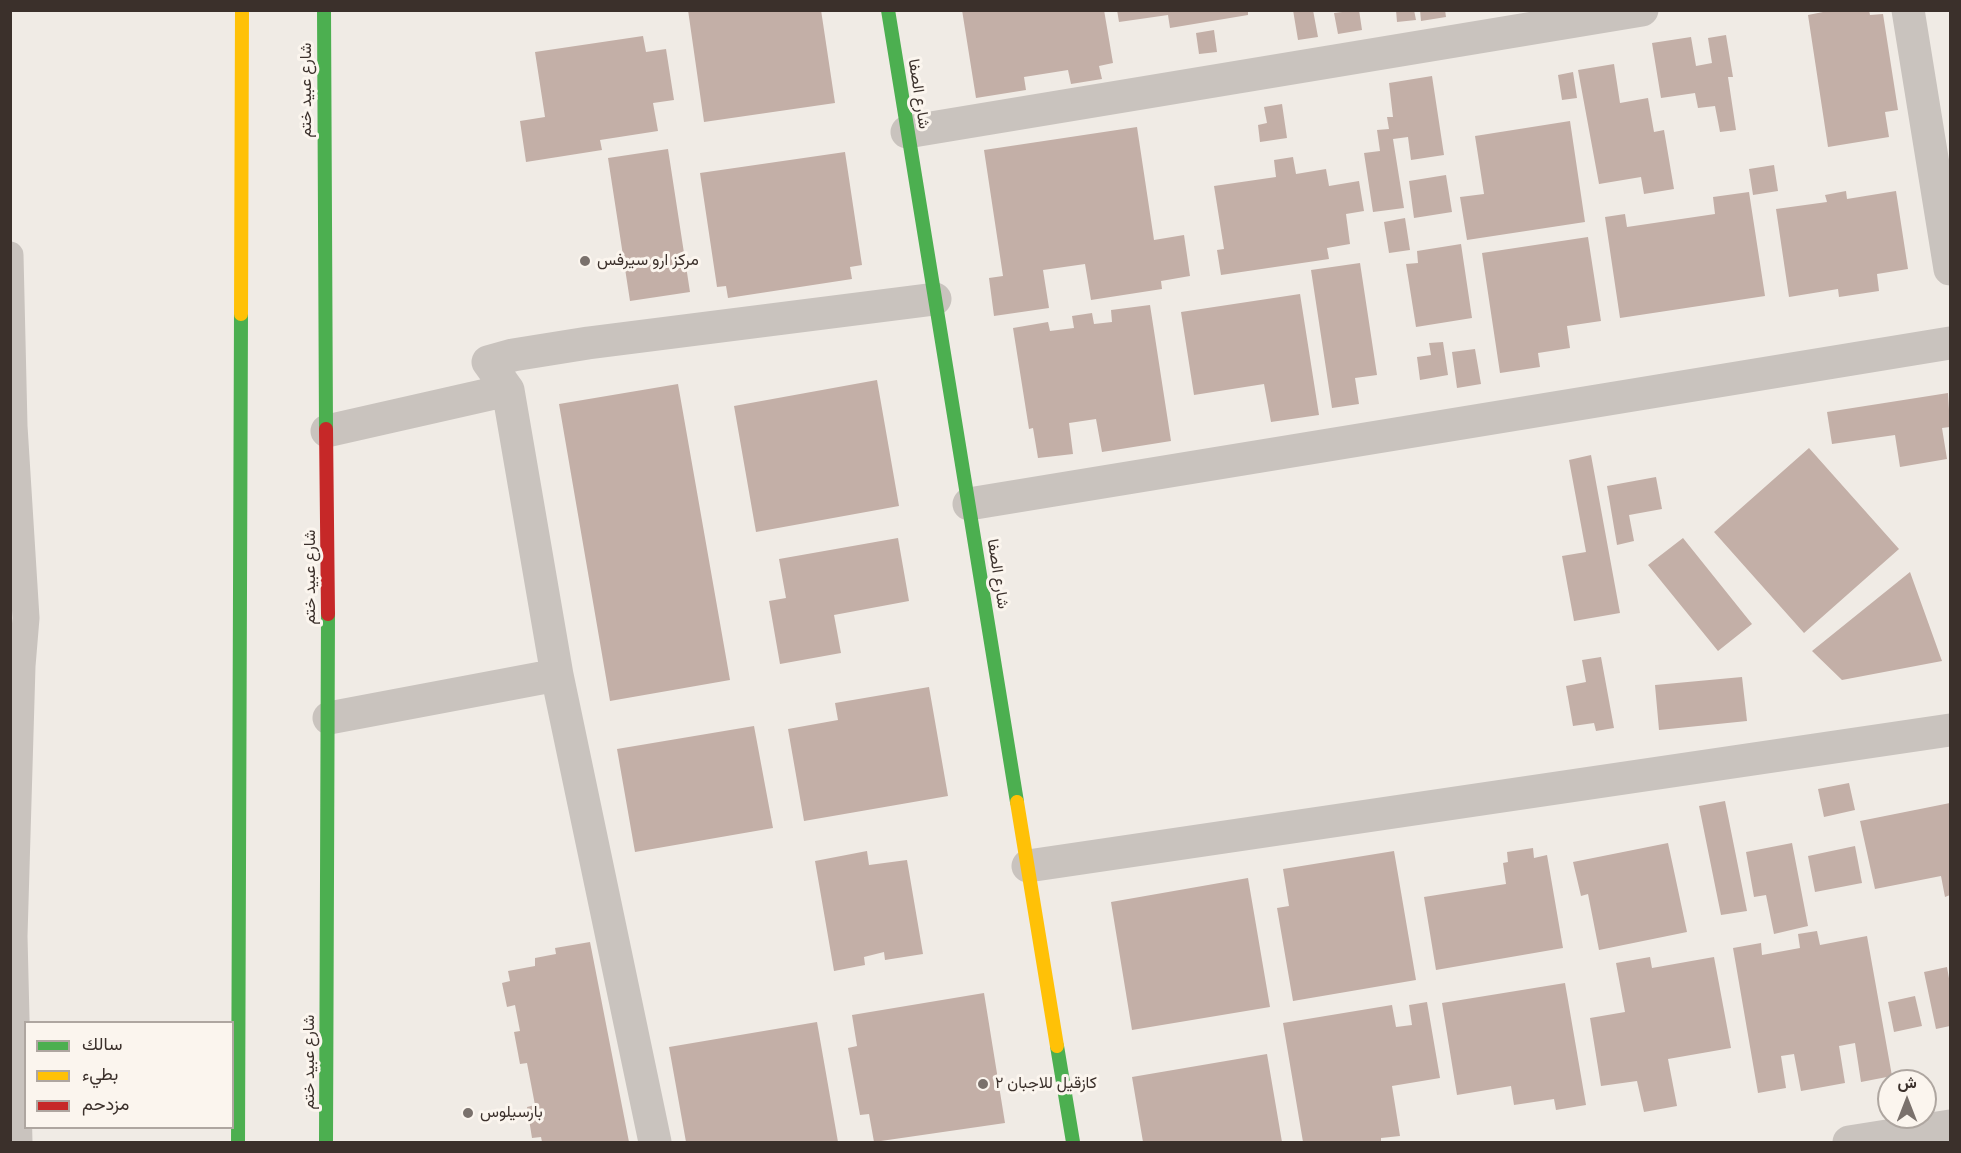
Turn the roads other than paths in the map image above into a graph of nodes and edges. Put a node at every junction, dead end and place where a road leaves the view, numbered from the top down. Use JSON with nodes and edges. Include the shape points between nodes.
{"nodes":[{"id":1,"x":242,"y":10,"type":"edge"},
{"id":2,"x":324,"y":10,"type":"edge"},
{"id":3,"x":888,"y":10,"type":"edge"},
{"id":4,"x":1642,"y":10,"type":"edge"},
{"id":5,"x":1908,"y":10,"type":"edge"},
{"id":6,"x":908,"y":132,"type":"junction"},
{"id":7,"x":10,"y":255,"type":"edge"},
{"id":8,"x":1950,"y":269,"type":"edge"},
{"id":9,"x":935,"y":299,"type":"junction"},
{"id":10,"x":1950,"y":343,"type":"edge"},
{"id":11,"x":507,"y":390,"type":"junction"},
{"id":12,"x":327,"y":430,"type":"junction"},
{"id":13,"x":969,"y":504,"type":"junction"},
{"id":14,"x":16,"y":666,"type":"edge"},
{"id":15,"x":557,"y":675,"type":"junction"},
{"id":16,"x":329,"y":718,"type":"junction"},
{"id":17,"x":1950,"y":730,"type":"edge"},
{"id":18,"x":1028,"y":866,"type":"junction"},
{"id":19,"x":1950,"y":1126,"type":"edge"},
{"id":20,"x":19,"y":1143,"type":"edge"},
{"id":21,"x":238,"y":1143,"type":"edge"},
{"id":22,"x":326,"y":1143,"type":"edge"},
{"id":23,"x":655,"y":1143,"type":"edge"},
{"id":24,"x":1073,"y":1143,"type":"edge"},
{"id":25,"x":1849,"y":1143,"type":"edge"}],
"edges":[{"from":1,"to":21,"type":"main road"},
{"from":2,"to":12,"type":"main road","name":"شارع عبيد ختم"},
{"from":3,"to":6,"type":"main road","name":"شارع الصفا"},
{"from":4,"to":6,"type":"street"},
{"from":5,"to":8,"type":"street"},
{"from":6,"to":9,"type":"main road","name":"شارع الصفا"},
{"from":7,"to":14,"type":"lane","via":[[14,426],[26,618]]},
{"from":9,"to":11,"type":"street","via":[[588,343],[488,362]]},
{"from":9,"to":13,"type":"main road","name":"شارع الصفا"},
{"from":10,"to":13,"type":"street"},
{"from":11,"to":12,"type":"street"},
{"from":11,"to":15,"type":"street"},
{"from":12,"to":16,"type":"main road","name":"شارع عبيد ختم"},
{"from":13,"to":18,"type":"main road","name":"شارع الصفا"},
{"from":14,"to":20,"type":"lane","via":[[14,936]]},
{"from":15,"to":16,"type":"street"},
{"from":15,"to":23,"type":"street"},
{"from":16,"to":22,"type":"main road","name":"شارع عبيد ختم"},
{"from":17,"to":18,"type":"street"},
{"from":18,"to":24,"type":"main road","name":"شارع الصفا"},
{"from":19,"to":25,"type":"street"}]}
